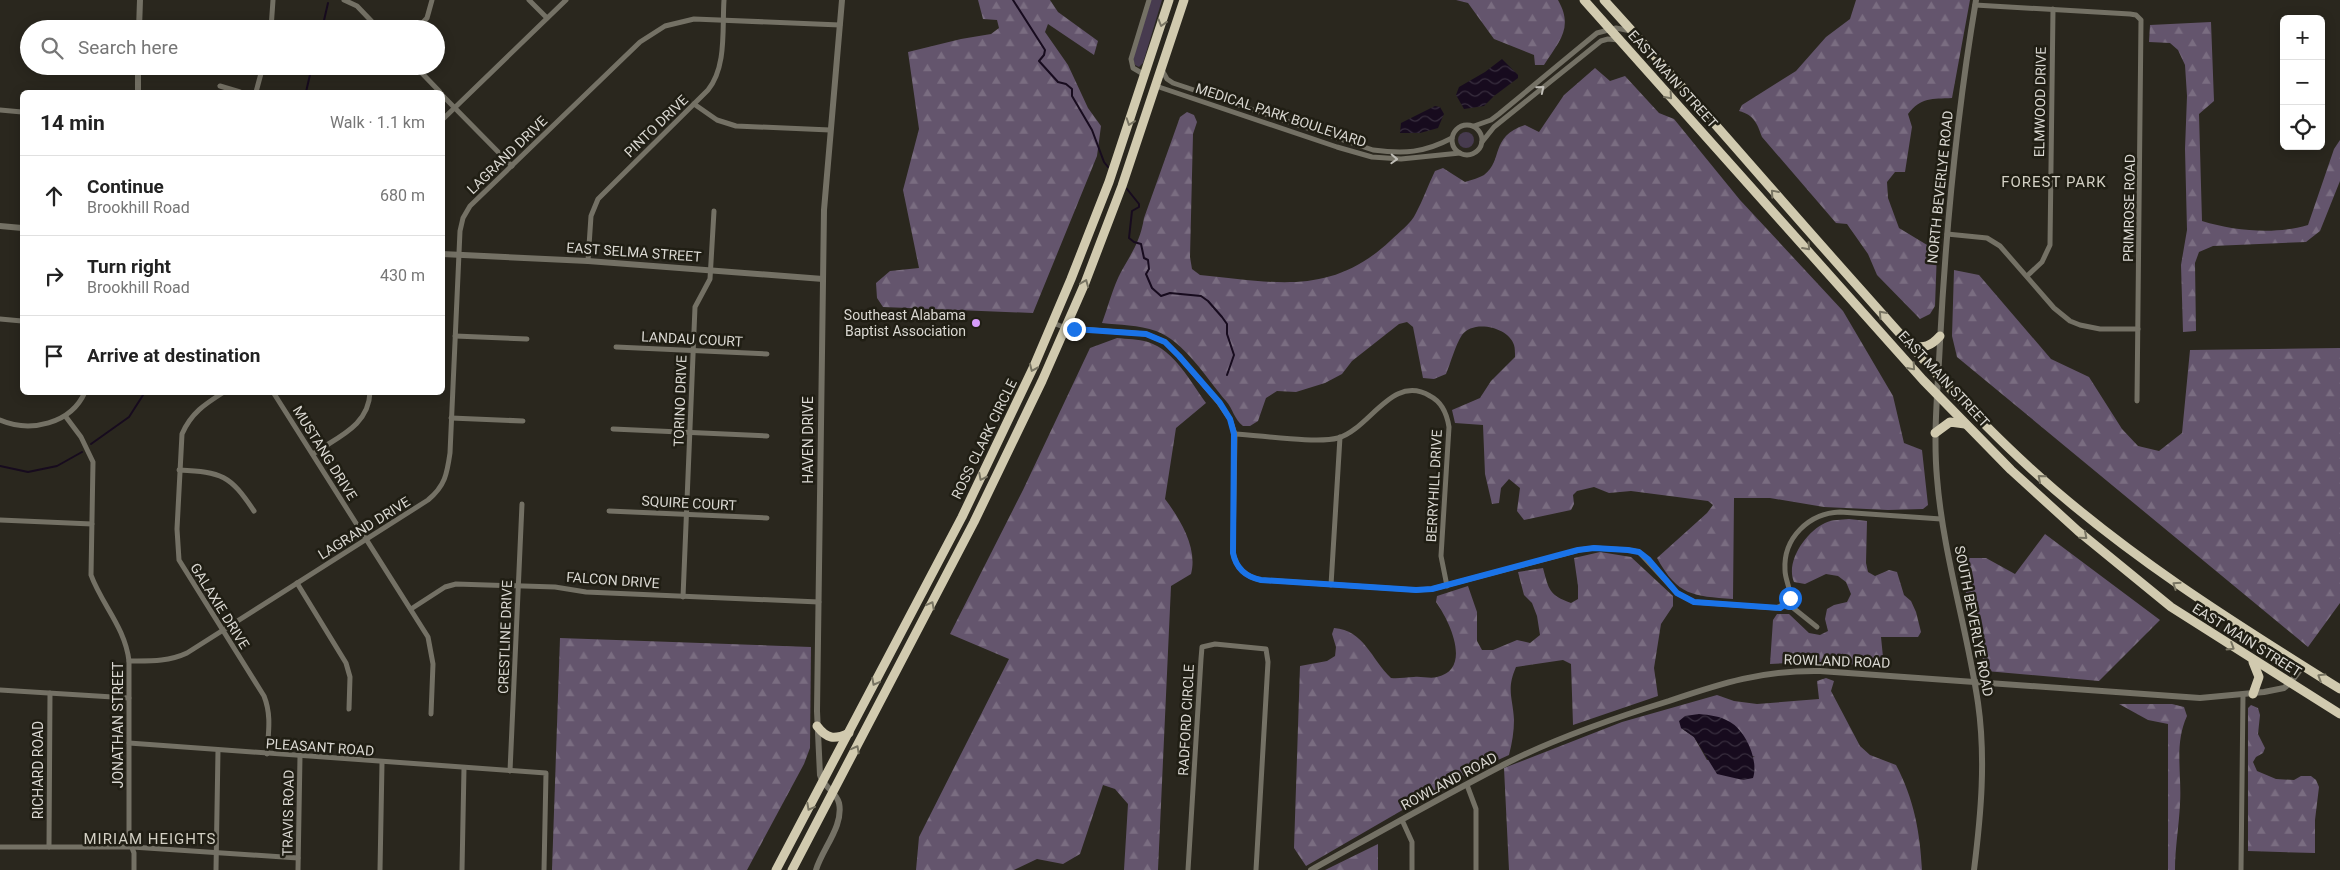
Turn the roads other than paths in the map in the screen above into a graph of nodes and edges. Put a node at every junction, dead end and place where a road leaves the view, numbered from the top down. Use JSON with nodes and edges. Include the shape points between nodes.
{"nodes":[{"id":1,"x":140,"y":0,"type":"edge"},
{"id":2,"x":273,"y":0,"type":"edge"},
{"id":3,"x":344,"y":0,"type":"edge"},
{"id":4,"x":432,"y":0,"type":"edge"},
{"id":5,"x":529,"y":0,"type":"edge"},
{"id":6,"x":566,"y":0,"type":"edge"},
{"id":7,"x":724,"y":0,"type":"edge"},
{"id":8,"x":842,"y":0,"type":"edge"},
{"id":9,"x":1149,"y":0,"type":"edge"},
{"id":10,"x":1169,"y":0,"type":"edge"},
{"id":11,"x":1184,"y":0,"type":"edge"},
{"id":12,"x":1584,"y":0,"type":"edge"},
{"id":13,"x":1604,"y":0,"type":"edge"},
{"id":14,"x":1975,"y":2,"type":"edge"},
{"id":15,"x":2053,"y":9,"type":"junction"},
{"id":16,"x":1599,"y":17,"type":"junction"},
{"id":17,"x":547,"y":18,"type":"junction"},
{"id":18,"x":139,"y":20,"type":"edge"},
{"id":19,"x":272,"y":20,"type":"edge"},
{"id":20,"x":370,"y":20,"type":"edge"},
{"id":21,"x":425,"y":20,"type":"edge"},
{"id":22,"x":723,"y":20,"type":"junction"},
{"id":23,"x":840,"y":25,"type":"junction"},
{"id":24,"x":1610,"y":28,"type":"junction"},
{"id":25,"x":1632,"y":31,"type":"junction"},
{"id":26,"x":1597,"y":33,"type":"junction"},
{"id":27,"x":1620,"y":40,"type":"junction"},
{"id":28,"x":1150,"y":61,"type":"junction"},
{"id":29,"x":1162,"y":70,"type":"junction"},
{"id":30,"x":138,"y":75,"type":"edge"},
{"id":31,"x":261,"y":75,"type":"edge"},
{"id":32,"x":423,"y":75,"type":"edge"},
{"id":33,"x":1145,"y":76,"type":"junction"},
{"id":34,"x":220,"y":86,"type":"dead end"},
{"id":35,"x":1156,"y":86,"type":"junction"},
{"id":36,"x":138,"y":90,"type":"edge"},
{"id":37,"x":233,"y":90,"type":"edge"},
{"id":38,"x":257,"y":90,"type":"edge"},
{"id":39,"x":437,"y":90,"type":"edge"},
{"id":40,"x":1153,"y":96,"type":"junction"},
{"id":41,"x":445,"y":98,"type":"edge"},
{"id":42,"x":694,"y":104,"type":"junction"},
{"id":43,"x":455,"y":108,"type":"junction"},
{"id":44,"x":0,"y":110,"type":"edge"},
{"id":45,"x":20,"y":112,"type":"edge"},
{"id":46,"x":445,"y":117,"type":"edge"},
{"id":47,"x":1474,"y":126,"type":"junction"},
{"id":48,"x":830,"y":130,"type":"junction"},
{"id":49,"x":1452,"y":138,"type":"junction"},
{"id":50,"x":1482,"y":142,"type":"junction"},
{"id":51,"x":1460,"y":154,"type":"junction"},
{"id":52,"x":512,"y":166,"type":"junction"},
{"id":53,"x":714,"y":211,"type":"dead end"},
{"id":54,"x":0,"y":226,"type":"edge"},
{"id":55,"x":20,"y":228,"type":"edge"},
{"id":56,"x":1947,"y":234,"type":"junction"},
{"id":57,"x":445,"y":254,"type":"edge"},
{"id":58,"x":458,"y":254,"type":"junction"},
{"id":59,"x":588,"y":261,"type":"junction"},
{"id":60,"x":711,"y":270,"type":"junction"},
{"id":61,"x":2027,"y":276,"type":"junction"},
{"id":62,"x":823,"y":278,"type":"junction"},
{"id":63,"x":0,"y":319,"type":"edge"},
{"id":64,"x":20,"y":320,"type":"edge"},
{"id":65,"x":1053,"y":323,"type":"junction"},
{"id":66,"x":1066,"y":328,"type":"junction"},
{"id":67,"x":2138,"y":329,"type":"junction"},
{"id":68,"x":455,"y":336,"type":"junction"},
{"id":69,"x":1940,"y":336,"type":"junction"},
{"id":70,"x":527,"y":340,"type":"dead end"},
{"id":71,"x":1910,"y":345,"type":"junction"},
{"id":72,"x":616,"y":347,"type":"dead end"},
{"id":73,"x":694,"y":351,"type":"junction"},
{"id":74,"x":767,"y":354,"type":"dead end"},
{"id":75,"x":1938,"y":376,"type":"junction"},
{"id":76,"x":1937,"y":394,"type":"junction"},
{"id":77,"x":83,"y":395,"type":"edge"},
{"id":78,"x":219,"y":395,"type":"edge"},
{"id":79,"x":275,"y":395,"type":"edge"},
{"id":80,"x":370,"y":395,"type":"edge"},
{"id":81,"x":2137,"y":401,"type":"dead end"},
{"id":82,"x":66,"y":417,"type":"junction"},
{"id":83,"x":451,"y":418,"type":"junction"},
{"id":84,"x":0,"y":420,"type":"edge"},
{"id":85,"x":523,"y":421,"type":"dead end"},
{"id":86,"x":1965,"y":424,"type":"junction"},
{"id":87,"x":1006,"y":426,"type":"junction"},
{"id":88,"x":613,"y":429,"type":"dead end"},
{"id":89,"x":690,"y":432,"type":"junction"},
{"id":90,"x":1019,"y":432,"type":"junction"},
{"id":91,"x":1935,"y":433,"type":"junction"},
{"id":92,"x":1234,"y":434,"type":"junction"},
{"id":93,"x":767,"y":436,"type":"dead end"},
{"id":94,"x":1340,"y":438,"type":"junction"},
{"id":95,"x":313,"y":454,"type":"junction"},
{"id":96,"x":179,"y":470,"type":"junction"},
{"id":97,"x":522,"y":504,"type":"dead end"},
{"id":98,"x":254,"y":511,"type":"dead end"},
{"id":99,"x":609,"y":511,"type":"dead end"},
{"id":100,"x":686,"y":514,"type":"junction"},
{"id":101,"x":768,"y":518,"type":"dead end"},
{"id":102,"x":1941,"y":519,"type":"junction"},
{"id":103,"x":0,"y":520,"type":"edge"},
{"id":104,"x":92,"y":524,"type":"junction"},
{"id":105,"x":367,"y":540,"type":"junction"},
{"id":106,"x":297,"y":583,"type":"junction"},
{"id":107,"x":1331,"y":585,"type":"junction"},
{"id":108,"x":518,"y":586,"type":"junction"},
{"id":109,"x":1447,"y":586,"type":"junction"},
{"id":110,"x":683,"y":596,"type":"junction"},
{"id":111,"x":819,"y":602,"type":"junction"},
{"id":112,"x":1787,"y":603,"type":"junction"},
{"id":113,"x":411,"y":609,"type":"junction"},
{"id":114,"x":908,"y":620,"type":"junction"},
{"id":115,"x":920,"y":626,"type":"junction"},
{"id":116,"x":1817,"y":627,"type":"dead end"},
{"id":117,"x":222,"y":631,"type":"junction"},
{"id":118,"x":2252,"y":659,"type":"junction"},
{"id":119,"x":129,"y":661,"type":"junction"},
{"id":120,"x":2303,"y":666,"type":"junction"},
{"id":121,"x":1974,"y":681,"type":"junction"},
{"id":122,"x":2290,"y":683,"type":"junction"},
{"id":123,"x":2340,"y":688,"type":"edge"},
{"id":124,"x":0,"y":690,"type":"edge"},
{"id":125,"x":50,"y":693,"type":"junction"},
{"id":126,"x":2253,"y":694,"type":"junction"},
{"id":127,"x":2243,"y":695,"type":"junction"},
{"id":128,"x":129,"y":698,"type":"junction"},
{"id":129,"x":349,"y":709,"type":"dead end"},
{"id":130,"x":431,"y":714,"type":"dead end"},
{"id":131,"x":2340,"y":714,"type":"edge"},
{"id":132,"x":817,"y":726,"type":"junction"},
{"id":133,"x":849,"y":733,"type":"junction"},
{"id":134,"x":129,"y":743,"type":"junction"},
{"id":135,"x":218,"y":750,"type":"junction"},
{"id":136,"x":267,"y":754,"type":"junction"},
{"id":137,"x":300,"y":756,"type":"junction"},
{"id":138,"x":382,"y":763,"type":"junction"},
{"id":139,"x":464,"y":768,"type":"junction"},
{"id":140,"x":510,"y":771,"type":"junction"},
{"id":141,"x":822,"y":783,"type":"junction"},
{"id":142,"x":1467,"y":785,"type":"junction"},
{"id":143,"x":833,"y":792,"type":"junction"},
{"id":144,"x":1402,"y":820,"type":"junction"},
{"id":145,"x":0,"y":847,"type":"edge"},
{"id":146,"x":49,"y":847,"type":"junction"},
{"id":147,"x":132,"y":847,"type":"junction"},
{"id":148,"x":216,"y":853,"type":"junction"},
{"id":149,"x":298,"y":858,"type":"junction"},
{"id":150,"x":134,"y":870,"type":"edge"},
{"id":151,"x":216,"y":870,"type":"edge"},
{"id":152,"x":298,"y":870,"type":"edge"},
{"id":153,"x":380,"y":870,"type":"edge"},
{"id":154,"x":462,"y":870,"type":"edge"},
{"id":155,"x":544,"y":870,"type":"edge"},
{"id":156,"x":776,"y":870,"type":"edge"},
{"id":157,"x":792,"y":870,"type":"edge"},
{"id":158,"x":816,"y":870,"type":"edge"},
{"id":159,"x":1188,"y":870,"type":"edge"},
{"id":160,"x":1256,"y":870,"type":"edge"},
{"id":161,"x":1311,"y":870,"type":"edge"},
{"id":162,"x":1412,"y":870,"type":"edge"},
{"id":163,"x":1476,"y":870,"type":"edge"},
{"id":164,"x":1974,"y":870,"type":"edge"},
{"id":165,"x":2242,"y":870,"type":"edge"}],
"edges":[{"from":1,"to":18,"type":"street"},
{"from":2,"to":19,"type":"street"},
{"from":3,"to":20,"type":"street","via":[[354,4]]},
{"from":4,"to":21,"type":"street"},
{"from":5,"to":17,"type":"street"},
{"from":6,"to":17,"type":"street"},
{"from":7,"to":22,"type":"street","name":"PINTO DRIVE"},
{"from":8,"to":23,"type":"street","name":"HAVEN DRIVE"},
{"from":9,"to":33,"type":"street","via":[[1131,59],[1133,68]]},
{"from":10,"to":28,"type":"highway","name":"ROSS CLARK CIRCLE","one_way":true},
{"from":11,"to":29,"type":"highway","name":"ROSS CLARK CIRCLE"},
{"from":12,"to":16,"type":"highway","name":"EAST MAIN STREET"},
{"from":13,"to":25,"type":"highway","name":"EAST MAIN STREET"},
{"from":14,"to":15,"type":"street"},
{"from":14,"to":56,"type":"street","name":"NORTH BEVERLYE ROAD"},
{"from":15,"to":61,"type":"street","name":"ELMWOOD DRIVE","via":[[2050,245],[2042,262]]},
{"from":15,"to":67,"type":"street","name":"PRIMROSE ROAD","via":[[2133,14],[2139,17],[2142,25]]},
{"from":16,"to":24,"type":"highway","name":"EAST MAIN STREET"},
{"from":16,"to":26,"type":"street"},
{"from":17,"to":43,"type":"street"},
{"from":22,"to":23,"type":"street","name":"LAGRAND DRIVE"},
{"from":22,"to":42,"type":"street","name":"PINTO DRIVE","via":[[718,74]]},
{"from":22,"to":52,"type":"street","name":"LAGRAND DRIVE","via":[[687,20],[652,33]]},
{"from":23,"to":48,"type":"street","name":"HAVEN DRIVE"},
{"from":24,"to":25,"type":"street"},
{"from":24,"to":26,"type":"street"},
{"from":24,"to":27,"type":"highway","name":"EAST MAIN STREET"},
{"from":71,"to":25,"type":"highway","name":"EAST MAIN STREET","one_way":true},
{"from":26,"to":47,"type":"street","via":[[1499,114]]},
{"from":50,"to":27,"type":"street","one_way":true,"via":[[1494,127],[1601,41]]},
{"from":27,"to":76,"type":"highway","name":"EAST MAIN STREET","one_way":true},
{"from":28,"to":33,"type":"highway","name":"ROSS CLARK CIRCLE"},
{"from":28,"to":35,"type":"highway"},
{"from":29,"to":35,"type":"highway","name":"ROSS CLARK CIRCLE"},
{"from":29,"to":49,"type":"street","name":"MEDICAL PARK BOULEVARD","via":[[1173,83],[1373,150],[1425,150]]},
{"from":30,"to":36,"type":"street"},
{"from":31,"to":38,"type":"street"},
{"from":32,"to":39,"type":"street"},
{"from":33,"to":40,"type":"highway"},
{"from":33,"to":65,"type":"highway","name":"ROSS CLARK CIRCLE","one_way":true},
{"from":34,"to":37,"type":"street"},
{"from":35,"to":40,"type":"highway","name":"ROSS CLARK CIRCLE"},
{"from":35,"to":51,"type":"street","name":"MEDICAL PARK BOULEVARD","one_way":true,"via":[[1355,153],[1401,159]]},
{"from":66,"to":40,"type":"highway","name":"ROSS CLARK CIRCLE","one_way":true,"via":[[1102,240]]},
{"from":41,"to":43,"type":"street"},
{"from":42,"to":48,"type":"street","via":[[717,120],[736,126]]},
{"from":42,"to":59,"type":"street","name":"PINTO DRIVE","via":[[598,199],[591,216]]},
{"from":43,"to":46,"type":"street"},
{"from":43,"to":52,"type":"street"},
{"from":44,"to":45,"type":"street"},
{"from":47,"to":49,"type":"street","via":[[1460,126]]},
{"from":47,"to":50,"type":"street"},
{"from":48,"to":62,"type":"street","name":"HAVEN DRIVE","via":[[825,181]]},
{"from":49,"to":51,"type":"street","via":[[1454,149]]},
{"from":50,"to":51,"type":"street","via":[[1474,153]]},
{"from":52,"to":58,"type":"street","name":"LAGRAND DRIVE","via":[[466,212]]},
{"from":53,"to":60,"type":"street","name":"TORINO DRIVE"},
{"from":54,"to":55,"type":"street"},
{"from":56,"to":61,"type":"street","via":[[1994,241]]},
{"from":56,"to":69,"type":"street","name":"NORTH BEVERLYE ROAD"},
{"from":57,"to":58,"type":"street","name":"EAST SELMA STREET"},
{"from":58,"to":59,"type":"street","name":"EAST SELMA STREET"},
{"from":58,"to":68,"type":"street","name":"LAGRAND DRIVE"},
{"from":59,"to":60,"type":"street","name":"EAST SELMA STREET"},
{"from":60,"to":62,"type":"street","name":"EAST SELMA STREET"},
{"from":60,"to":73,"type":"street","name":"TORINO DRIVE","via":[[708,285],[695,307]]},
{"from":61,"to":67,"type":"street","via":[[2054,308],[2075,323],[2100,329]]},
{"from":62,"to":111,"type":"street","name":"HAVEN DRIVE"},
{"from":63,"to":64,"type":"street"},
{"from":65,"to":66,"type":"street"},
{"from":65,"to":87,"type":"highway","name":"ROSS CLARK CIRCLE","one_way":true},
{"from":66,"to":90,"type":"highway","name":"ROSS CLARK CIRCLE"},
{"from":66,"to":92,"type":"street","via":[[1146,334],[1165,342],[1220,403],[1230,419]]},
{"from":67,"to":81,"type":"street","name":"PRIMROSE ROAD"},
{"from":68,"to":70,"type":"street"},
{"from":68,"to":83,"type":"street","name":"LAGRAND DRIVE"},
{"from":69,"to":71,"type":"highway","via":[[1930,346]]},
{"from":69,"to":75,"type":"street","name":"NORTH BEVERLYE ROAD"},
{"from":71,"to":75,"type":"highway","name":"EAST MAIN STREET"},
{"from":72,"to":73,"type":"street","name":"LANDAU COURT"},
{"from":73,"to":74,"type":"street","name":"LANDAU COURT"},
{"from":73,"to":89,"type":"street","name":"TORINO DRIVE"},
{"from":75,"to":76,"type":"street","name":"SOUTH BEVERLYE ROAD"},
{"from":120,"to":75,"type":"highway","name":"EAST MAIN STREET","one_way":true,"via":[[2207,606],[2105,532],[2007,447]]},
{"from":76,"to":86,"type":"highway","name":"EAST MAIN STREET"},
{"from":76,"to":91,"type":"street","name":"SOUTH BEVERLYE ROAD"},
{"from":77,"to":82,"type":"street"},
{"from":78,"to":96,"type":"street","name":"GALAXIE DRIVE","via":[[198,408],[188,420],[180,442]]},
{"from":79,"to":95,"type":"street","name":"MUSTANG DRIVE"},
{"from":80,"to":95,"type":"street","via":[[368,409],[357,425]]},
{"from":82,"to":84,"type":"street","via":[[30,426]]},
{"from":82,"to":104,"type":"street","name":"JONATHAN STREET","via":[[81,437],[93,462]]},
{"from":83,"to":85,"type":"street"},
{"from":83,"to":105,"type":"street","name":"LAGRAND DRIVE","via":[[448,469],[439,492]]},
{"from":86,"to":91,"type":"highway","via":[[1950,422]]},
{"from":86,"to":118,"type":"highway","name":"EAST MAIN STREET","one_way":true,"via":[[2047,504],[2130,575],[2171,608]]},
{"from":87,"to":90,"type":"highway"},
{"from":87,"to":114,"type":"highway","name":"ROSS CLARK CIRCLE","one_way":true},
{"from":88,"to":89,"type":"street"},
{"from":89,"to":93,"type":"street"},
{"from":89,"to":100,"type":"street","name":"TORINO DRIVE"},
{"from":115,"to":90,"type":"highway","name":"ROSS CLARK CIRCLE","one_way":true},
{"from":91,"to":102,"type":"street","name":"SOUTH BEVERLYE ROAD"},
{"from":92,"to":94,"type":"street"},
{"from":92,"to":107,"type":"street","via":[[1232,548],[1238,566],[1248,576],[1261,580]]},
{"from":94,"to":107,"type":"street"},
{"from":94,"to":109,"type":"street","name":"BERRYHILL DRIVE","via":[[1398,394],[1423,392],[1441,405],[1448,419],[1441,556]]},
{"from":95,"to":105,"type":"street","name":"MUSTANG DRIVE"},
{"from":96,"to":98,"type":"street","via":[[224,477],[234,484]]},
{"from":96,"to":117,"type":"street","name":"GALAXIE DRIVE","via":[[179,560]]},
{"from":97,"to":108,"type":"street","name":"CRESTLINE DRIVE"},
{"from":99,"to":100,"type":"street","name":"SQUIRE COURT"},
{"from":100,"to":101,"type":"street","name":"SQUIRE COURT"},
{"from":100,"to":110,"type":"street","name":"TORINO DRIVE"},
{"from":102,"to":112,"type":"street","via":[[1840,512],[1812,520],[1794,537],[1788,550],[1784,569],[1790,596]]},
{"from":102,"to":121,"type":"street","name":"SOUTH BEVERLYE ROAD"},
{"from":103,"to":104,"type":"street"},
{"from":104,"to":119,"type":"street","name":"JONATHAN STREET","via":[[91,575],[123,634]]},
{"from":105,"to":106,"type":"street","name":"LAGRAND DRIVE"},
{"from":105,"to":113,"type":"street","name":"MUSTANG DRIVE"},
{"from":106,"to":117,"type":"street","name":"LAGRAND DRIVE"},
{"from":106,"to":129,"type":"street","via":[[346,663],[350,677]]},
{"from":107,"to":109,"type":"street","via":[[1416,590]]},
{"from":108,"to":110,"type":"street","name":"FALCON DRIVE"},
{"from":108,"to":113,"type":"street","name":"FALCON DRIVE","via":[[456,584],[445,587]]},
{"from":108,"to":140,"type":"street","name":"CRESTLINE DRIVE"},
{"from":109,"to":112,"type":"street","via":[[1594,548],[1639,552],[1677,593],[1694,602],[1776,608]]},
{"from":110,"to":111,"type":"street","name":"FALCON DRIVE"},
{"from":111,"to":132,"type":"street","name":"HAVEN DRIVE"},
{"from":112,"to":116,"type":"street"},
{"from":113,"to":130,"type":"street","name":"MUSTANG DRIVE","via":[[428,637],[432,651]]},
{"from":114,"to":115,"type":"highway"},
{"from":114,"to":133,"type":"highway","name":"ROSS CLARK CIRCLE","one_way":true},
{"from":143,"to":115,"type":"highway","name":"ROSS CLARK CIRCLE","one_way":true},
{"from":117,"to":119,"type":"street","name":"LAGRAND DRIVE","via":[[174,659]]},
{"from":117,"to":136,"type":"street","name":"GALAXIE DRIVE","via":[[269,708]]},
{"from":118,"to":122,"type":"highway","name":"EAST MAIN STREET"},
{"from":118,"to":126,"type":"highway","via":[[2259,677]]},
{"from":119,"to":128,"type":"street","name":"JONATHAN STREET"},
{"from":120,"to":122,"type":"street"},
{"from":123,"to":120,"type":"highway","name":"EAST MAIN STREET","one_way":true},
{"from":121,"to":127,"type":"street","name":"ROWLAND ROAD","via":[[2184,698]]},
{"from":121,"to":142,"type":"street","name":"ROWLAND ROAD","via":[[1820,671],[1746,676],[1584,730]]},
{"from":121,"to":164,"type":"street","name":"SOUTH BEVERLYE ROAD","via":[[1983,776]]},
{"from":122,"to":126,"type":"street","name":"ROWLAND ROAD","via":[[2276,690]]},
{"from":122,"to":131,"type":"highway","name":"EAST MAIN STREET"},
{"from":124,"to":125,"type":"street"},
{"from":125,"to":128,"type":"street"},
{"from":125,"to":146,"type":"street","name":"RICHARD ROAD"},
{"from":126,"to":127,"type":"street","name":"ROWLAND ROAD"},
{"from":127,"to":165,"type":"street"},
{"from":128,"to":134,"type":"street","name":"JONATHAN STREET"},
{"from":132,"to":133,"type":"highway","via":[[831,739]]},
{"from":132,"to":141,"type":"street","name":"HAVEN DRIVE"},
{"from":133,"to":141,"type":"highway","name":"ROSS CLARK CIRCLE"},
{"from":134,"to":135,"type":"street","name":"PLEASANT ROAD"},
{"from":134,"to":147,"type":"street","name":"JONATHAN STREET","via":[[129,840]]},
{"from":135,"to":136,"type":"street","name":"PLEASANT ROAD"},
{"from":135,"to":148,"type":"street"},
{"from":136,"to":137,"type":"street","name":"PLEASANT ROAD"},
{"from":137,"to":138,"type":"street","name":"PLEASANT ROAD"},
{"from":137,"to":149,"type":"street","name":"TRAVIS ROAD"},
{"from":138,"to":139,"type":"street","name":"PLEASANT ROAD"},
{"from":138,"to":153,"type":"street"},
{"from":139,"to":140,"type":"street","name":"PLEASANT ROAD"},
{"from":139,"to":154,"type":"street"},
{"from":140,"to":155,"type":"street","name":"PLEASANT ROAD","via":[[546,773]]},
{"from":141,"to":143,"type":"street"},
{"from":141,"to":156,"type":"highway","name":"ROSS CLARK CIRCLE","one_way":true},
{"from":142,"to":144,"type":"street","name":"ROWLAND ROAD"},
{"from":142,"to":163,"type":"street","via":[[1476,809]]},
{"from":143,"to":157,"type":"highway","name":"ROSS CLARK CIRCLE"},
{"from":143,"to":158,"type":"street","via":[[839,804],[839,816]]},
{"from":144,"to":161,"type":"street","name":"ROWLAND ROAD"},
{"from":144,"to":162,"type":"street","via":[[1412,842]]},
{"from":145,"to":146,"type":"street"},
{"from":146,"to":147,"type":"street"},
{"from":147,"to":148,"type":"street"},
{"from":147,"to":150,"type":"street","name":"JONATHAN STREET"},
{"from":148,"to":149,"type":"street"},
{"from":148,"to":151,"type":"street"},
{"from":149,"to":152,"type":"street","name":"TRAVIS ROAD"},
{"from":159,"to":160,"type":"street","name":"RADFORD CIRCLE","via":[[1200,659],[1202,647],[1215,644],[1266,649],[1268,662]]}]}
